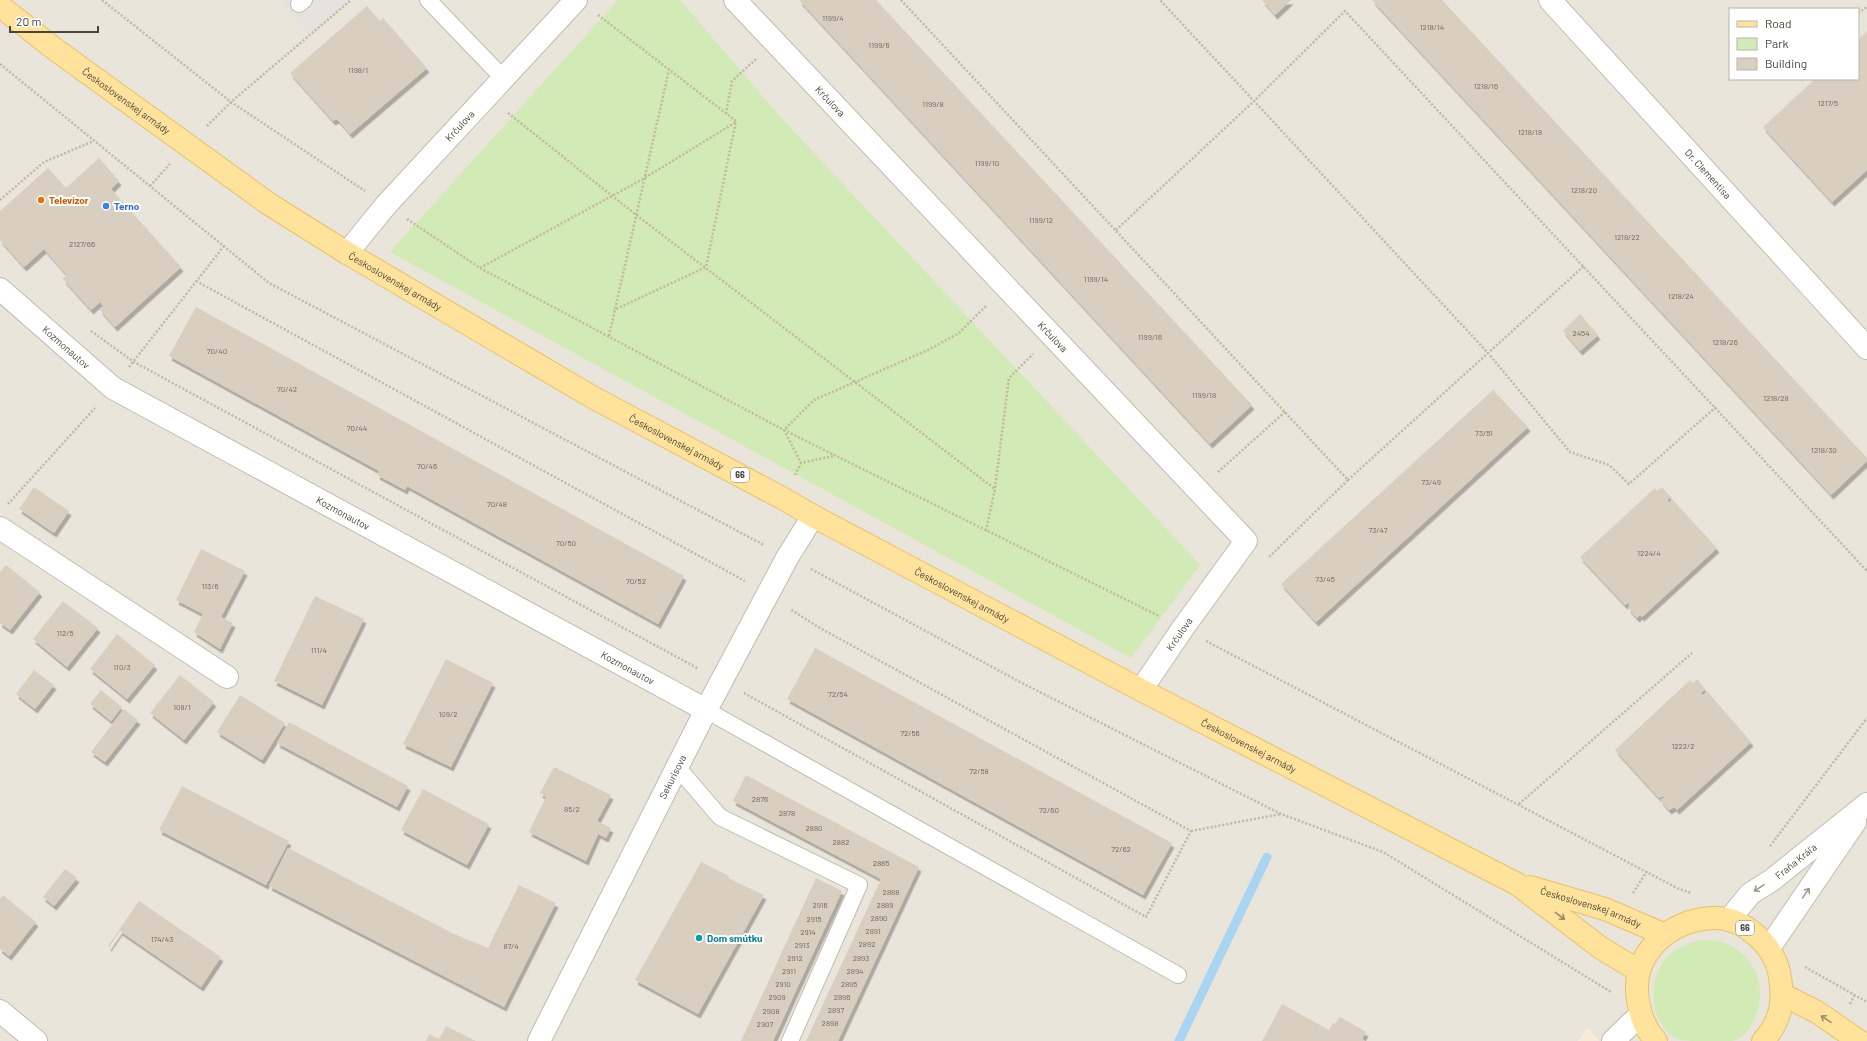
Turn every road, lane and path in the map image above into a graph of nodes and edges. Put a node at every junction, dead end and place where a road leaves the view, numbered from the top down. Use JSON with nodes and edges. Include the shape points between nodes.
{"nodes":[{"id":1,"x":102,"y":0,"type":"edge"},
{"id":2,"x":352,"y":0,"type":"edge"},
{"id":3,"x":428,"y":0,"type":"edge"},
{"id":4,"x":576,"y":0,"type":"edge"},
{"id":5,"x":735,"y":0,"type":"edge"},
{"id":6,"x":901,"y":0,"type":"edge"},
{"id":7,"x":1160,"y":0,"type":"edge"},
{"id":8,"x":1550,"y":0,"type":"edge"},
{"id":9,"x":0,"y":6,"type":"edge"},
{"id":10,"x":595,"y":12,"type":"dead end"},
{"id":11,"x":774,"y":41,"type":"junction"},
{"id":12,"x":0,"y":64,"type":"edge"},
{"id":13,"x":668,"y":70,"type":"junction"},
{"id":14,"x":503,"y":78,"type":"junction"},
{"id":15,"x":1254,"y":101,"type":"junction"},
{"id":16,"x":231,"y":102,"type":"junction"},
{"id":17,"x":505,"y":110,"type":"dead end"},
{"id":18,"x":726,"y":114,"type":"junction"},
{"id":19,"x":736,"y":121,"type":"junction"},
{"id":20,"x":94,"y":141,"type":"junction"},
{"id":21,"x":187,"y":145,"type":"junction"},
{"id":22,"x":643,"y":179,"type":"junction"},
{"id":23,"x":150,"y":186,"type":"junction"},
{"id":24,"x":612,"y":196,"type":"junction"},
{"id":25,"x":0,"y":200,"type":"edge"},
{"id":26,"x":386,"y":204,"type":"junction"},
{"id":27,"x":635,"y":214,"type":"junction"},
{"id":28,"x":1116,"y":230,"type":"junction"},
{"id":29,"x":224,"y":246,"type":"junction"},
{"id":30,"x":347,"y":253,"type":"junction"},
{"id":31,"x":1584,"y":266,"type":"junction"},
{"id":32,"x":706,"y":267,"type":"junction"},
{"id":33,"x":480,"y":268,"type":"junction"},
{"id":34,"x":196,"y":281,"type":"junction"},
{"id":35,"x":1006,"y":287,"type":"junction"},
{"id":36,"x":0,"y":288,"type":"edge"},
{"id":37,"x":614,"y":310,"type":"junction"},
{"id":38,"x":609,"y":336,"type":"junction"},
{"id":39,"x":1052,"y":336,"type":"junction"},
{"id":40,"x":1867,"y":348,"type":"edge"},
{"id":41,"x":1488,"y":353,"type":"junction"},
{"id":42,"x":134,"y":362,"type":"junction"},
{"id":43,"x":855,"y":382,"type":"junction"},
{"id":44,"x":113,"y":388,"type":"junction"},
{"id":45,"x":1716,"y":407,"type":"junction"},
{"id":46,"x":784,"y":430,"type":"junction"},
{"id":47,"x":834,"y":456,"type":"junction"},
{"id":48,"x":1348,"y":480,"type":"junction"},
{"id":49,"x":995,"y":489,"type":"junction"},
{"id":50,"x":5,"y":507,"type":"dead end"},
{"id":51,"x":813,"y":516,"type":"junction"},
{"id":52,"x":0,"y":528,"type":"edge"},
{"id":53,"x":986,"y":531,"type":"junction"},
{"id":54,"x":787,"y":558,"type":"junction"},
{"id":55,"x":1265,"y":561,"type":"dead end"},
{"id":56,"x":1867,"y":571,"type":"edge"},
{"id":57,"x":768,"y":594,"type":"junction"},
{"id":58,"x":1183,"y":628,"type":"junction"},
{"id":59,"x":1692,"y":653,"type":"dead end"},
{"id":60,"x":227,"y":677,"type":"dead end"},
{"id":61,"x":721,"y":680,"type":"junction"},
{"id":62,"x":1141,"y":690,"type":"junction"},
{"id":63,"x":706,"y":710,"type":"junction"},
{"id":64,"x":1867,"y":718,"type":"edge"},
{"id":65,"x":678,"y":768,"type":"junction"},
{"id":66,"x":1519,"y":804,"type":"junction"},
{"id":67,"x":1867,"y":804,"type":"edge"},
{"id":68,"x":1281,"y":814,"type":"junction"},
{"id":69,"x":1191,"y":831,"type":"junction"},
{"id":70,"x":1769,"y":847,"type":"dead end"},
{"id":71,"x":1517,"y":884,"type":"junction"},
{"id":72,"x":1697,"y":895,"type":"dead end"},
{"id":73,"x":1729,"y":920,"type":"junction"},
{"id":74,"x":1663,"y":934,"type":"junction"},
{"id":75,"x":1769,"y":948,"type":"junction"},
{"id":76,"x":1639,"y":971,"type":"junction"},
{"id":77,"x":1178,"y":975,"type":"dead end"},
{"id":78,"x":1783,"y":995,"type":"junction"},
{"id":79,"x":1615,"y":997,"type":"dead end"},
{"id":80,"x":0,"y":1011,"type":"edge"},
{"id":81,"x":1640,"y":1015,"type":"junction"},
{"id":82,"x":1770,"y":1039,"type":"edge"},
{"id":83,"x":36,"y":1041,"type":"edge"},
{"id":84,"x":539,"y":1041,"type":"edge"},
{"id":85,"x":790,"y":1041,"type":"edge"},
{"id":86,"x":1613,"y":1041,"type":"edge"},
{"id":87,"x":1656,"y":1041,"type":"edge"},
{"id":88,"x":1859,"y":1041,"type":"edge"}],
"edges":[{"from":1,"to":16,"type":"path"},
{"from":2,"to":16,"type":"path"},
{"from":3,"to":14,"type":"lane"},
{"from":4,"to":14,"type":"street","name":"Krčulova"},
{"from":5,"to":11,"type":"street","name":"Krčulova"},
{"from":6,"to":28,"type":"path"},
{"from":7,"to":15,"type":"path"},
{"from":8,"to":40,"type":"street","name":"Dr. Clementisa"},
{"from":9,"to":21,"type":"main road","name":"Československej armády","number":"66"},
{"from":10,"to":13,"type":"path"},
{"from":11,"to":18,"type":"path","via":[[732,82]]},
{"from":11,"to":35,"type":"street","name":"Krčulova"},
{"from":12,"to":20,"type":"path"},
{"from":13,"to":18,"type":"path"},
{"from":13,"to":22,"type":"path"},
{"from":14,"to":26,"type":"street","name":"Krčulova"},
{"from":15,"to":28,"type":"path"},
{"from":15,"to":31,"type":"path","via":[[1345,11]]},
{"from":15,"to":41,"type":"path"},
{"from":16,"to":21,"type":"path"},
{"from":16,"to":26,"type":"path"},
{"from":17,"to":24,"type":"path"},
{"from":18,"to":19,"type":"path"},
{"from":19,"to":22,"type":"path"},
{"from":19,"to":32,"type":"path"},
{"from":20,"to":23,"type":"path"},
{"from":20,"to":25,"type":"path","via":[[44,162]]},
{"from":21,"to":23,"type":"path"},
{"from":21,"to":30,"type":"main road","name":"Československej armády","number":"66","via":[[269,204]]},
{"from":22,"to":24,"type":"path"},
{"from":22,"to":27,"type":"path"},
{"from":23,"to":29,"type":"path"},
{"from":24,"to":27,"type":"path"},
{"from":24,"to":33,"type":"path"},
{"from":26,"to":30,"type":"street","name":"Krčulova"},
{"from":26,"to":33,"type":"path"},
{"from":27,"to":32,"type":"path"},
{"from":27,"to":37,"type":"path"},
{"from":28,"to":48,"type":"path"},
{"from":29,"to":34,"type":"path"},
{"from":29,"to":54,"type":"path","via":[[269,283]]},
{"from":30,"to":51,"type":"main road","name":"Československej armády","number":"66","via":[[594,398]]},
{"from":31,"to":41,"type":"path"},
{"from":31,"to":45,"type":"path"},
{"from":32,"to":37,"type":"path"},
{"from":32,"to":43,"type":"path"},
{"from":33,"to":38,"type":"path"},
{"from":34,"to":42,"type":"path"},
{"from":34,"to":57,"type":"path"},
{"from":35,"to":39,"type":"street","name":"Krčulova"},
{"from":35,"to":43,"type":"path","via":[[959,333],[928,350]]},
{"from":36,"to":44,"type":"street","name":"Kozmonautov"},
{"from":37,"to":38,"type":"path"},
{"from":38,"to":46,"type":"path"},
{"from":39,"to":49,"type":"path","via":[[1009,378]]},
{"from":39,"to":58,"type":"street","name":"Krčulova","via":[[1246,541]]},
{"from":41,"to":45,"type":"path","via":[[1570,452],[1609,465],[1629,484]]},
{"from":41,"to":48,"type":"path"},
{"from":42,"to":44,"type":"path"},
{"from":42,"to":61,"type":"path"},
{"from":43,"to":46,"type":"path","via":[[814,400]]},
{"from":43,"to":49,"type":"path"},
{"from":44,"to":50,"type":"path"},
{"from":44,"to":63,"type":"street","name":"Kozmonautov"},
{"from":45,"to":56,"type":"path"},
{"from":46,"to":47,"type":"path"},
{"from":46,"to":47,"type":"path","via":[[801,463]]},
{"from":47,"to":53,"type":"path"},
{"from":48,"to":55,"type":"path"},
{"from":49,"to":53,"type":"path"},
{"from":51,"to":54,"type":"street","name":"Sekurisova"},
{"from":51,"to":62,"type":"main road","name":"Československej armády","number":"66"},
{"from":52,"to":60,"type":"street"},
{"from":53,"to":58,"type":"path"},
{"from":54,"to":57,"type":"street","name":"Sekurisova"},
{"from":54,"to":68,"type":"path","via":[[1020,682]]},
{"from":57,"to":61,"type":"street","name":"Sekurisova"},
{"from":57,"to":69,"type":"path","via":[[818,627]]},
{"from":58,"to":62,"type":"street","name":"Krčulova"},
{"from":58,"to":66,"type":"path"},
{"from":59,"to":66,"type":"path"},
{"from":61,"to":63,"type":"street","name":"Sekurisova"},
{"from":61,"to":69,"type":"path","via":[[1146,917]]},
{"from":62,"to":71,"type":"main road","name":"Československej armády","number":"66"},
{"from":63,"to":65,"type":"street","name":"Sekurisova"},
{"from":63,"to":77,"type":"lane"},
{"from":64,"to":70,"type":"path"},
{"from":65,"to":84,"type":"street","name":"Sekurisova"},
{"from":65,"to":85,"type":"lane","via":[[720,817],[859,885]]},
{"from":66,"to":72,"type":"path","via":[[1677,888]]},
{"from":67,"to":73,"type":"street","name":"Fraňa Kráľa","one_way":true,"via":[[1772,880],[1750,894]]},
{"from":75,"to":67,"type":"street","name":"Fraňa Kráľa","one_way":true},
{"from":68,"to":69,"type":"path"},
{"from":68,"to":79,"type":"path","via":[[1383,852],[1610,990]]},
{"from":71,"to":74,"type":"main road","name":"Československej armády","number":"66","via":[[1605,909]]},
{"from":71,"to":76,"type":"main road","name":"Československej armády","number":"66","one_way":true,"via":[[1600,948]]},
{"from":73,"to":74,"type":"main road","number":"66","via":[[1714,918],[1691,921]]},
{"from":73,"to":75,"type":"main road","number":"66","via":[[1751,931]]},
{"from":74,"to":76,"type":"main road","number":"66","via":[[1648,952]]},
{"from":75,"to":78,"type":"main road","number":"66","via":[[1779,970]]},
{"from":76,"to":81,"type":"main road","number":"66","via":[[1636,992]]},
{"from":78,"to":82,"type":"main road","number":"66"},
{"from":88,"to":78,"type":"main road","one_way":true,"via":[[1817,1012]]},
{"from":80,"to":83,"type":"street"},
{"from":81,"to":86,"type":"street"},
{"from":81,"to":87,"type":"main road","number":"66"}]}
